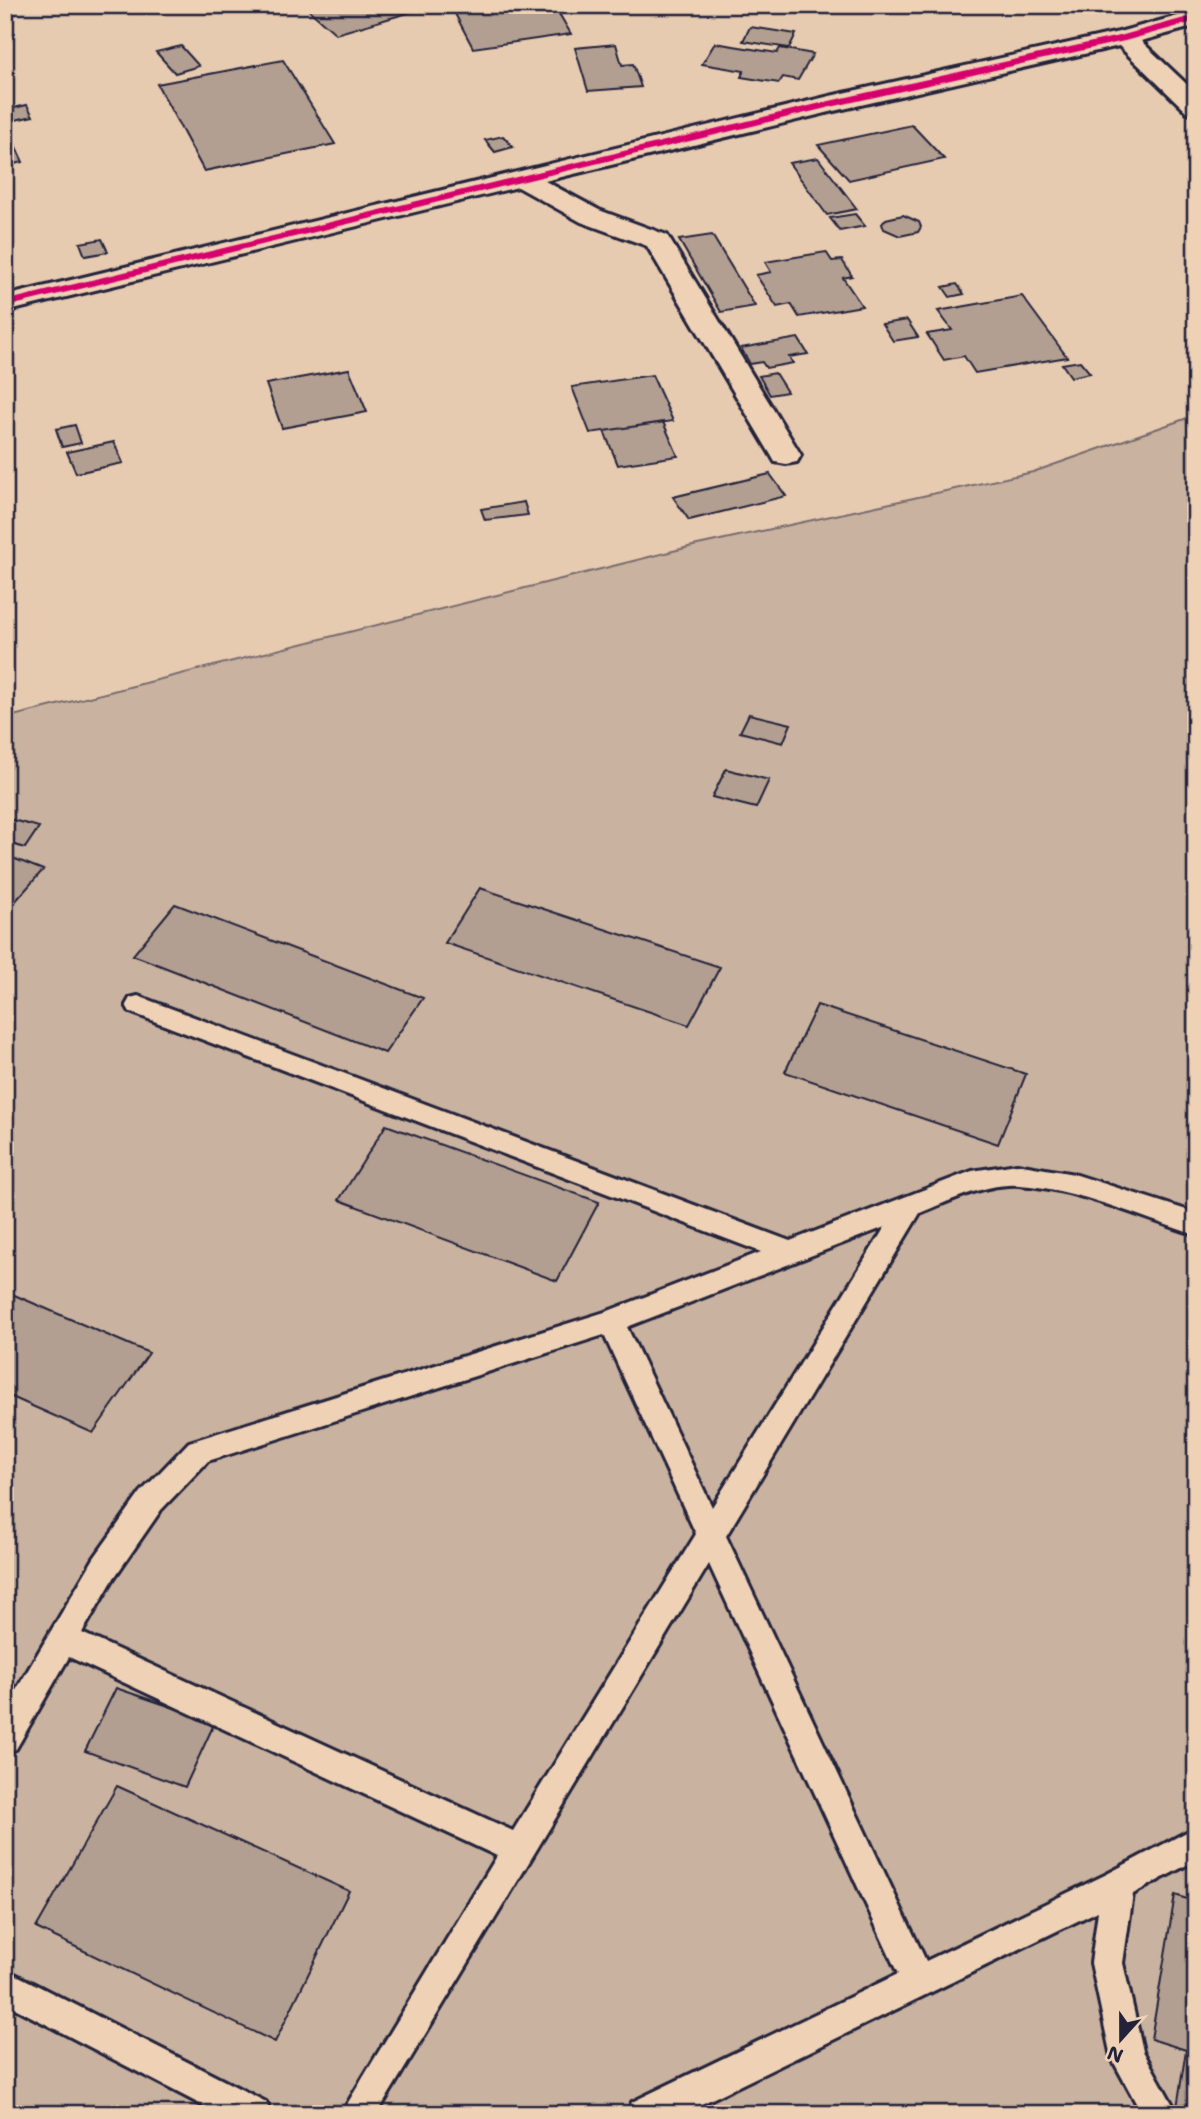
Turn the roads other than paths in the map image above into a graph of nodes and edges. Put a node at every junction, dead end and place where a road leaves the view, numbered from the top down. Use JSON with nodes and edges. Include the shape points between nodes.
{"nodes":[{"id":1,"x":1196,"y":18,"type":"edge"},
{"id":2,"x":1124,"y":38,"type":"junction"},
{"id":3,"x":1196,"y":107,"type":"edge"},
{"id":4,"x":524,"y":180,"type":"junction"},
{"id":5,"x":5,"y":304,"type":"edge"},
{"id":6,"x":786,"y":455,"type":"dead end"},
{"id":7,"x":138,"y":1004,"type":"dead end"},
{"id":8,"x":910,"y":1208,"type":"junction"},
{"id":9,"x":1196,"y":1224,"type":"edge"},
{"id":10,"x":788,"y":1251,"type":"junction"},
{"id":11,"x":611,"y":1321,"type":"junction"},
{"id":12,"x":710,"y":1536,"type":"junction"},
{"id":13,"x":63,"y":1639,"type":"junction"},
{"id":14,"x":5,"y":1738,"type":"edge"},
{"id":15,"x":1196,"y":1843,"type":"edge"},
{"id":16,"x":519,"y":1850,"type":"junction"},
{"id":17,"x":1118,"y":1885,"type":"junction"},
{"id":18,"x":918,"y":1981,"type":"junction"},
{"id":19,"x":5,"y":1985,"type":"edge"},
{"id":20,"x":254,"y":2114,"type":"edge"},
{"id":21,"x":358,"y":2114,"type":"edge"},
{"id":22,"x":644,"y":2114,"type":"edge"},
{"id":23,"x":1161,"y":2114,"type":"edge"}],
"edges":[{"from":1,"to":2,"type":"street","via":[[1152,21]]},
{"from":2,"to":3,"type":"street"},
{"from":2,"to":4,"type":"street"},
{"from":4,"to":5,"type":"street"},
{"from":4,"to":6,"type":"street","via":[[590,216],[657,241]]},
{"from":7,"to":10,"type":"lane"},
{"from":8,"to":9,"type":"lane","via":[[972,1182],[1017,1174],[1074,1185]]},
{"from":8,"to":10,"type":"lane"},
{"from":8,"to":12,"type":"lane"},
{"from":10,"to":11,"type":"lane"},
{"from":11,"to":12,"type":"lane"},
{"from":11,"to":13,"type":"lane","via":[[199,1451],[151,1501],[104,1568]]},
{"from":12,"to":16,"type":"lane"},
{"from":12,"to":18,"type":"lane"},
{"from":13,"to":14,"type":"lane"},
{"from":13,"to":16,"type":"lane"},
{"from":15,"to":17,"type":"lane"},
{"from":16,"to":21,"type":"lane"},
{"from":17,"to":18,"type":"lane"},
{"from":17,"to":23,"type":"lane","via":[[1107,1963],[1128,2057]]},
{"from":18,"to":22,"type":"lane"},
{"from":19,"to":20,"type":"lane"}]}
